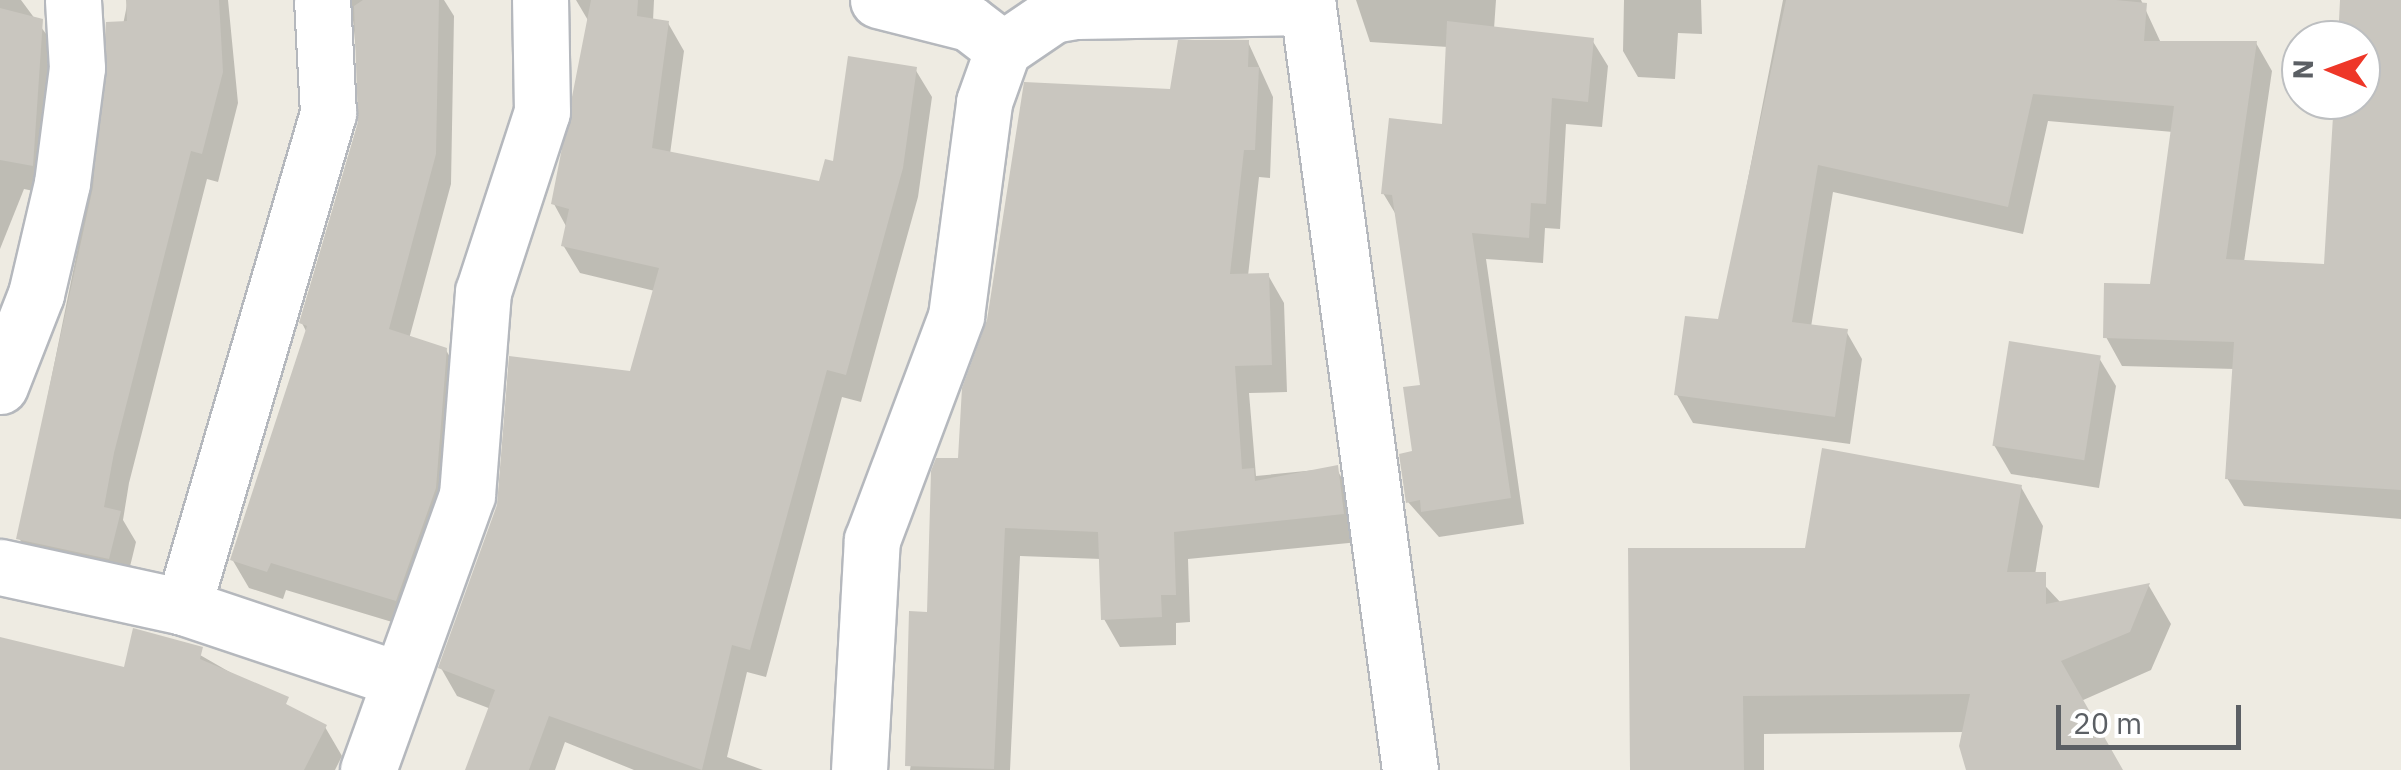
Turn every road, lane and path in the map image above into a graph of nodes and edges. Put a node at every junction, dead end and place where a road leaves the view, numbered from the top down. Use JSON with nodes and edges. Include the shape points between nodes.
{"nodes":[{"id":1,"x":73,"y":0,"type":"edge"},
{"id":2,"x":322,"y":0,"type":"edge"},
{"id":3,"x":540,"y":0,"type":"edge"},
{"id":4,"x":878,"y":0,"type":"edge"},
{"id":5,"x":1308,"y":4,"type":"edge"},
{"id":6,"x":1004,"y":50,"type":"junction"},
{"id":7,"x":0,"y":386,"type":"edge"},
{"id":8,"x":0,"y":567,"type":"edge"},
{"id":9,"x":182,"y":607,"type":"junction"},
{"id":10,"x":398,"y":678,"type":"junction"},
{"id":11,"x":368,"y":770,"type":"edge"},
{"id":12,"x":859,"y":770,"type":"edge"},
{"id":13,"x":1410,"y":770,"type":"edge"}],
"edges":[{"from":1,"to":7,"type":"street","via":[[77,68],[62,183],[36,294]]},
{"from":2,"to":9,"type":"street","via":[[328,113]]},
{"from":3,"to":10,"type":"street","via":[[542,112],[483,292],[467,496]]},
{"from":4,"to":6,"type":"street","via":[[969,22]]},
{"from":5,"to":6,"type":"street","via":[[1076,11],[1053,15]]},
{"from":5,"to":13,"type":"street"},
{"from":6,"to":12,"type":"street","via":[[984,102],[956,316],[872,540]]},
{"from":8,"to":9,"type":"street"},
{"from":9,"to":10,"type":"street"},
{"from":10,"to":11,"type":"street"}]}
